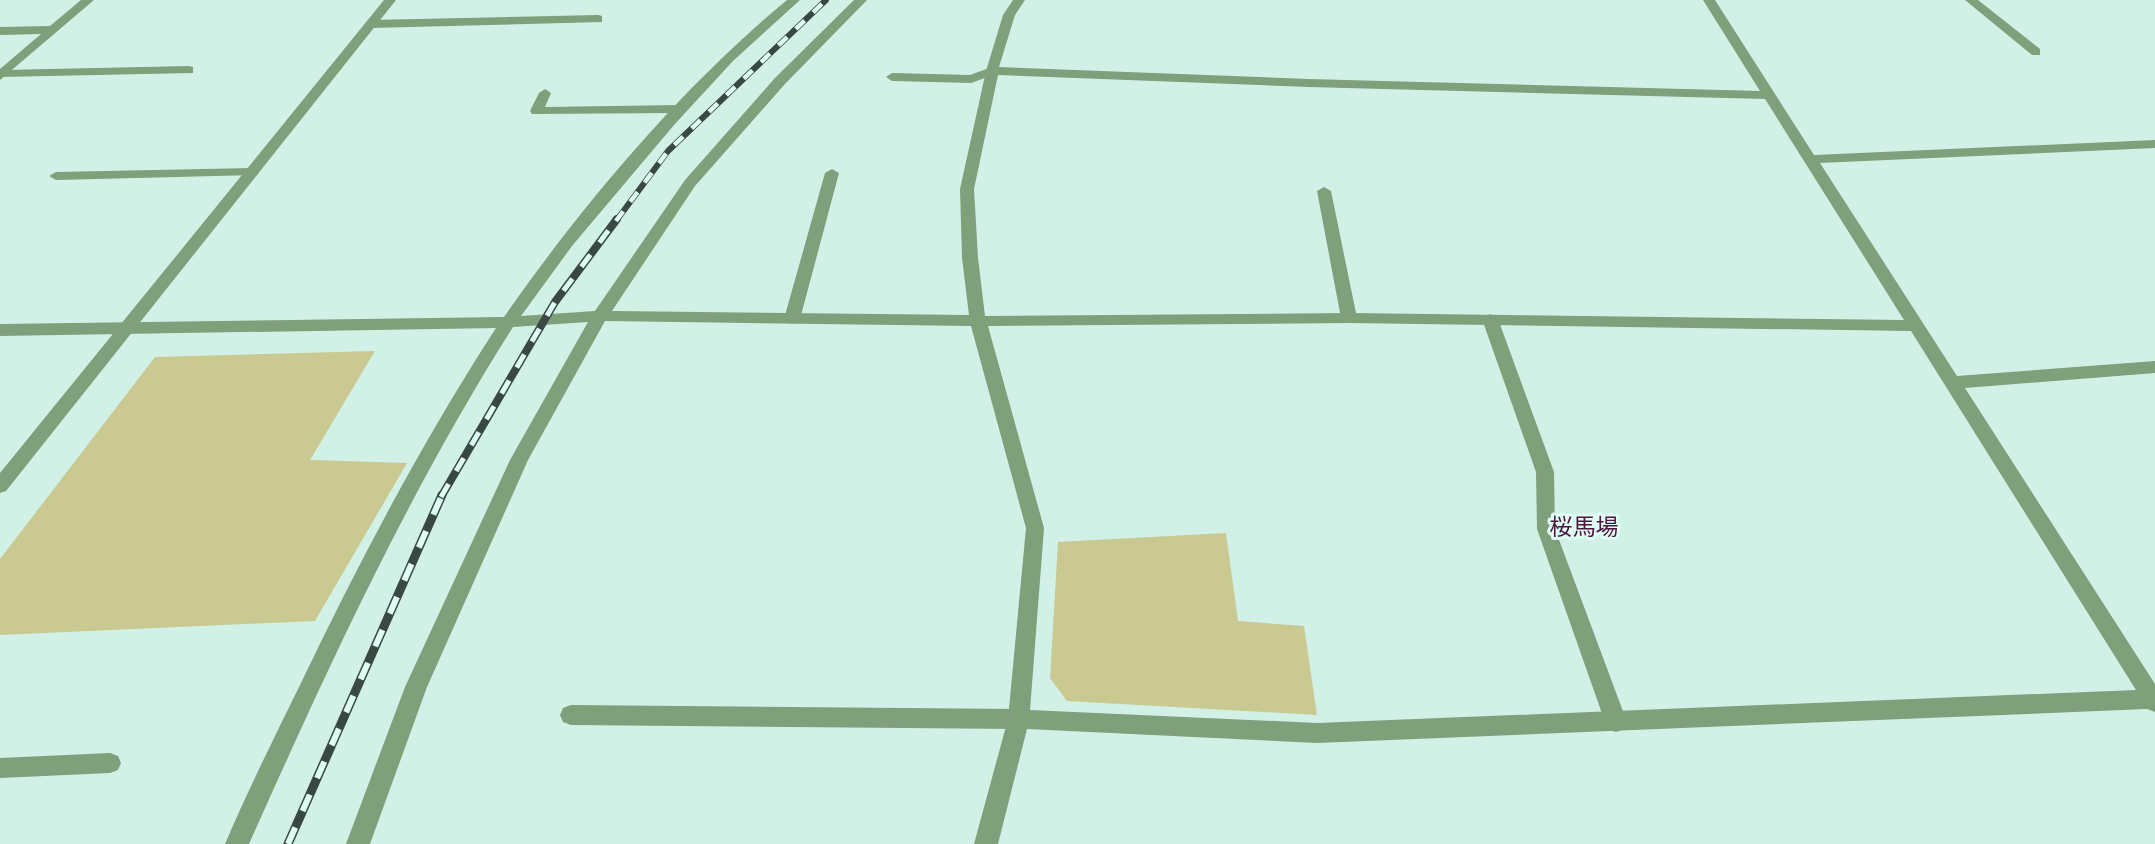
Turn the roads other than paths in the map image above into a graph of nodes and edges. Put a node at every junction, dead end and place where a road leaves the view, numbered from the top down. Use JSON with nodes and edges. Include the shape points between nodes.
{"nodes":[{"id":1,"x":88,"y":0,"type":"edge"},
{"id":2,"x":390,"y":0,"type":"edge"},
{"id":3,"x":794,"y":0,"type":"edge"},
{"id":4,"x":861,"y":0,"type":"edge"},
{"id":5,"x":1019,"y":0,"type":"edge"},
{"id":6,"x":1709,"y":0,"type":"edge"},
{"id":7,"x":1970,"y":0,"type":"edge"},
{"id":8,"x":598,"y":19,"type":"dead end"},
{"id":9,"x":371,"y":24,"type":"junction"},
{"id":10,"x":53,"y":30,"type":"junction"},
{"id":11,"x":0,"y":31,"type":"edge"},
{"id":12,"x":2036,"y":52,"type":"dead end"},
{"id":13,"x":189,"y":70,"type":"dead end"},
{"id":14,"x":992,"y":71,"type":"junction"},
{"id":15,"x":1,"y":75,"type":"edge"},
{"id":16,"x":892,"y":77,"type":"dead end"},
{"id":17,"x":545,"y":93,"type":"dead end"},
{"id":18,"x":1767,"y":95,"type":"junction"},
{"id":19,"x":679,"y":109,"type":"junction"},
{"id":20,"x":2155,"y":144,"type":"edge"},
{"id":21,"x":1808,"y":159,"type":"junction"},
{"id":22,"x":252,"y":172,"type":"junction"},
{"id":23,"x":832,"y":173,"type":"dead end"},
{"id":24,"x":56,"y":176,"type":"dead end"},
{"id":25,"x":1324,"y":191,"type":"dead end"},
{"id":26,"x":600,"y":316,"type":"junction"},
{"id":27,"x":1349,"y":317,"type":"junction"},
{"id":28,"x":792,"y":319,"type":"junction"},
{"id":29,"x":1490,"y":319,"type":"junction"},
{"id":30,"x":978,"y":321,"type":"junction"},
{"id":31,"x":508,"y":322,"type":"junction"},
{"id":32,"x":1914,"y":326,"type":"junction"},
{"id":33,"x":127,"y":327,"type":"junction"},
{"id":34,"x":0,"y":330,"type":"edge"},
{"id":35,"x":2155,"y":367,"type":"edge"},
{"id":36,"x":1951,"y":383,"type":"junction"},
{"id":37,"x":0,"y":485,"type":"edge"},
{"id":38,"x":2154,"y":701,"type":"edge"},
{"id":39,"x":571,"y":715,"type":"dead end"},
{"id":40,"x":1019,"y":719,"type":"junction"},
{"id":41,"x":1616,"y":722,"type":"junction"},
{"id":42,"x":110,"y":763,"type":"dead end"},
{"id":43,"x":0,"y":768,"type":"edge"},
{"id":44,"x":237,"y":844,"type":"edge"},
{"id":45,"x":358,"y":844,"type":"edge"},
{"id":46,"x":986,"y":844,"type":"edge"}],
"edges":[{"from":1,"to":10,"type":"street"},
{"from":2,"to":9,"type":"street"},
{"from":3,"to":19,"type":"street"},
{"from":4,"to":26,"type":"street","via":[[780,81],[690,183]]},
{"from":5,"to":14,"type":"street","via":[[1009,15]]},
{"from":6,"to":18,"type":"street"},
{"from":7,"to":12,"type":"street"},
{"from":8,"to":9,"type":"street"},
{"from":9,"to":22,"type":"street"},
{"from":10,"to":11,"type":"street"},
{"from":10,"to":15,"type":"street"},
{"from":13,"to":15,"type":"street"},
{"from":14,"to":16,"type":"street","via":[[971,79]]},
{"from":14,"to":18,"type":"street"},
{"from":14,"to":30,"type":"street","via":[[967,189]]},
{"from":17,"to":19,"type":"street","via":[[537,111]]},
{"from":18,"to":21,"type":"street"},
{"from":19,"to":31,"type":"street"},
{"from":20,"to":21,"type":"street"},
{"from":21,"to":32,"type":"street"},
{"from":22,"to":24,"type":"street"},
{"from":22,"to":33,"type":"street"},
{"from":23,"to":28,"type":"street"},
{"from":25,"to":27,"type":"street"},
{"from":26,"to":28,"type":"street"},
{"from":26,"to":31,"type":"street"},
{"from":26,"to":45,"type":"street","via":[[519,460],[416,687]]},
{"from":27,"to":29,"type":"street"},
{"from":27,"to":30,"type":"street"},
{"from":28,"to":30,"type":"street"},
{"from":29,"to":32,"type":"street"},
{"from":29,"to":41,"type":"street","via":[[1545,472],[1546,529]]},
{"from":30,"to":40,"type":"street","via":[[1035,528]]},
{"from":31,"to":33,"type":"street"},
{"from":31,"to":44,"type":"street","via":[[424,460],[308,689]]},
{"from":32,"to":36,"type":"street"},
{"from":33,"to":34,"type":"street"},
{"from":33,"to":37,"type":"street"},
{"from":35,"to":36,"type":"street"},
{"from":36,"to":38,"type":"street"},
{"from":38,"to":41,"type":"street"},
{"from":39,"to":40,"type":"street"},
{"from":40,"to":41,"type":"street","via":[[1317,733]]},
{"from":40,"to":46,"type":"street"},
{"from":42,"to":43,"type":"street"}]}
